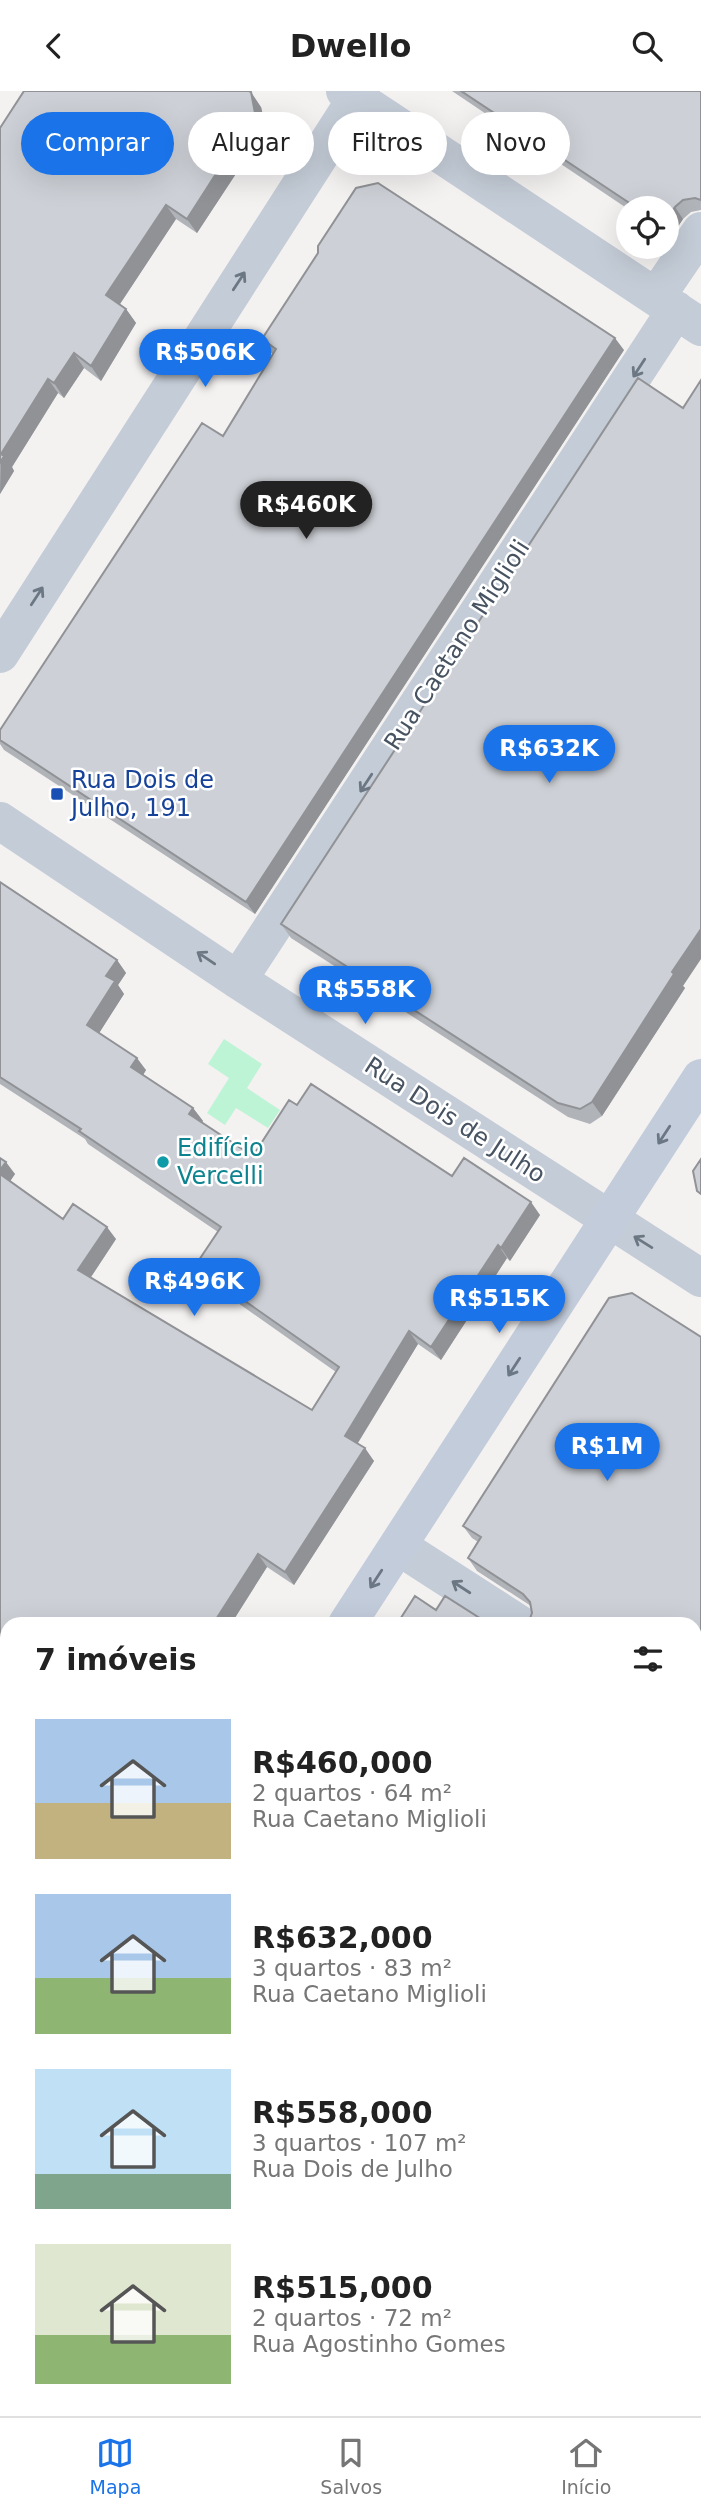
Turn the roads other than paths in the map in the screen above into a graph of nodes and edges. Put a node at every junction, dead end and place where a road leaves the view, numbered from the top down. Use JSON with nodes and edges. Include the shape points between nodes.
{"nodes":[{"id":1,"x":354,"y":93,"type":"edge"},
{"id":2,"x":701,"y":231,"type":"edge"},
{"id":3,"x":678,"y":311,"type":"edge"},
{"id":4,"x":0,"y":654,"type":"edge"},
{"id":5,"x":0,"y":821,"type":"edge"},
{"id":6,"x":238,"y":980,"type":"junction"},
{"id":7,"x":701,"y":1078,"type":"edge"},
{"id":8,"x":609,"y":1220,"type":"junction"},
{"id":9,"x":701,"y":1278,"type":"edge"},
{"id":10,"x":398,"y":1546,"type":"junction"},
{"id":11,"x":352,"y":1617,"type":"edge"},
{"id":12,"x":508,"y":1617,"type":"edge"}],
"edges":[{"from":1,"to":3,"type":"street"},
{"from":4,"to":1,"type":"street","one_way":true},
{"from":2,"to":3,"type":"street","name":"Rua Caetano Miglioli"},
{"from":3,"to":6,"type":"street","name":"Rua Caetano Miglioli","one_way":true},
{"from":6,"to":5,"type":"street","name":"Rua Dois de Julho","one_way":true},
{"from":6,"to":8,"type":"street","name":"Rua Dois de Julho"},
{"from":7,"to":8,"type":"street","one_way":true},
{"from":9,"to":8,"type":"street","name":"Rua Dois de Julho","one_way":true},
{"from":8,"to":10,"type":"street","one_way":true},
{"from":10,"to":11,"type":"street","one_way":true},
{"from":12,"to":10,"type":"street","one_way":true}]}
